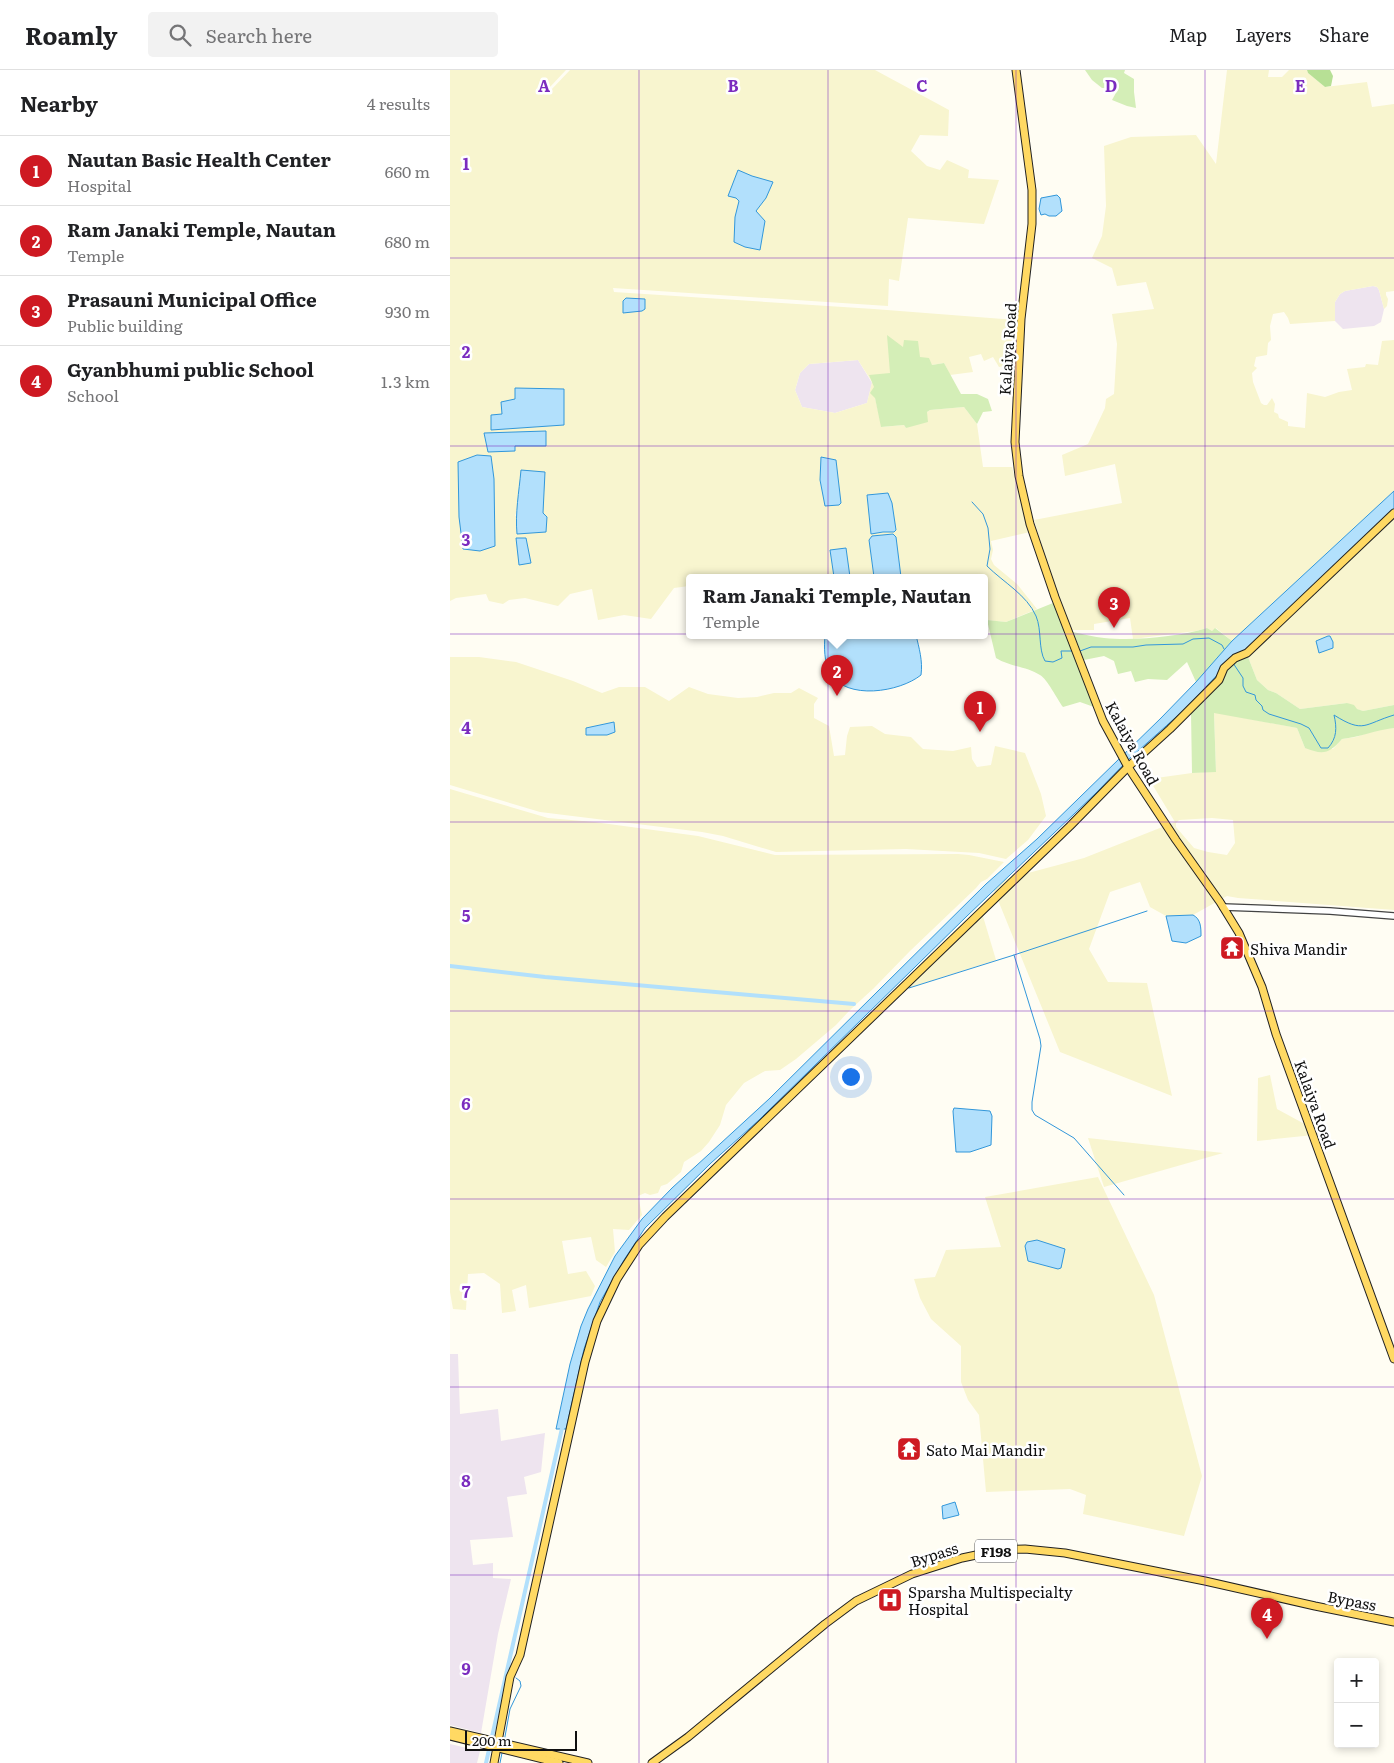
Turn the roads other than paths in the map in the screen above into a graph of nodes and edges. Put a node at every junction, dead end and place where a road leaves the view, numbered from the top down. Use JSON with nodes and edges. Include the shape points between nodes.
{"nodes":[{"id":1,"x":1016,"y":70,"type":"edge"},
{"id":2,"x":1394,"y":513,"type":"edge"},
{"id":3,"x":1127,"y":764,"type":"junction"},
{"id":4,"x":1223,"y":907,"type":"junction"},
{"id":5,"x":1394,"y":916,"type":"edge"},
{"id":6,"x":1394,"y":1359,"type":"edge"},
{"id":7,"x":1394,"y":1622,"type":"edge"},
{"id":8,"x":450,"y":1730,"type":"edge"},
{"id":9,"x":450,"y":1736,"type":"edge"},
{"id":10,"x":487,"y":1743,"type":"junction"},
{"id":11,"x":497,"y":1745,"type":"junction"},
{"id":12,"x":655,"y":1762,"type":"edge"},
{"id":13,"x":494,"y":1763,"type":"edge"},
{"id":14,"x":559,"y":1763,"type":"edge"},
{"id":15,"x":588,"y":1763,"type":"edge"}],
"edges":[{"from":1,"to":3,"type":"main road","name":"Kalaiya Road","via":[[1032,190],[1020,338],[1016,460],[1040,558],[1103,721]]},
{"from":2,"to":3,"type":"main road","via":[[1247,653],[1224,668],[1219,680],[1170,729]]},
{"from":3,"to":4,"type":"main road","name":"Kalaiya Road"},
{"from":3,"to":11,"type":"main road","via":[[1063,832],[665,1216],[639,1245],[617,1279],[598,1321],[585,1362],[520,1654],[510,1677]]},
{"from":4,"to":5,"type":"street"},
{"from":4,"to":6,"type":"main road","name":"Kalaiya Road","via":[[1239,933],[1262,987],[1276,1034]]},
{"from":7,"to":12,"type":"main road","name":"Bypass","number":"F198","via":[[1065,1552],[1000,1550],[912,1574],[856,1602]]},
{"from":8,"to":10,"type":"main road"},
{"from":9,"to":10,"type":"main road"},
{"from":10,"to":11,"type":"main road"},
{"from":11,"to":13,"type":"main road"},
{"from":11,"to":14,"type":"main road"},
{"from":11,"to":15,"type":"main road"}]}
